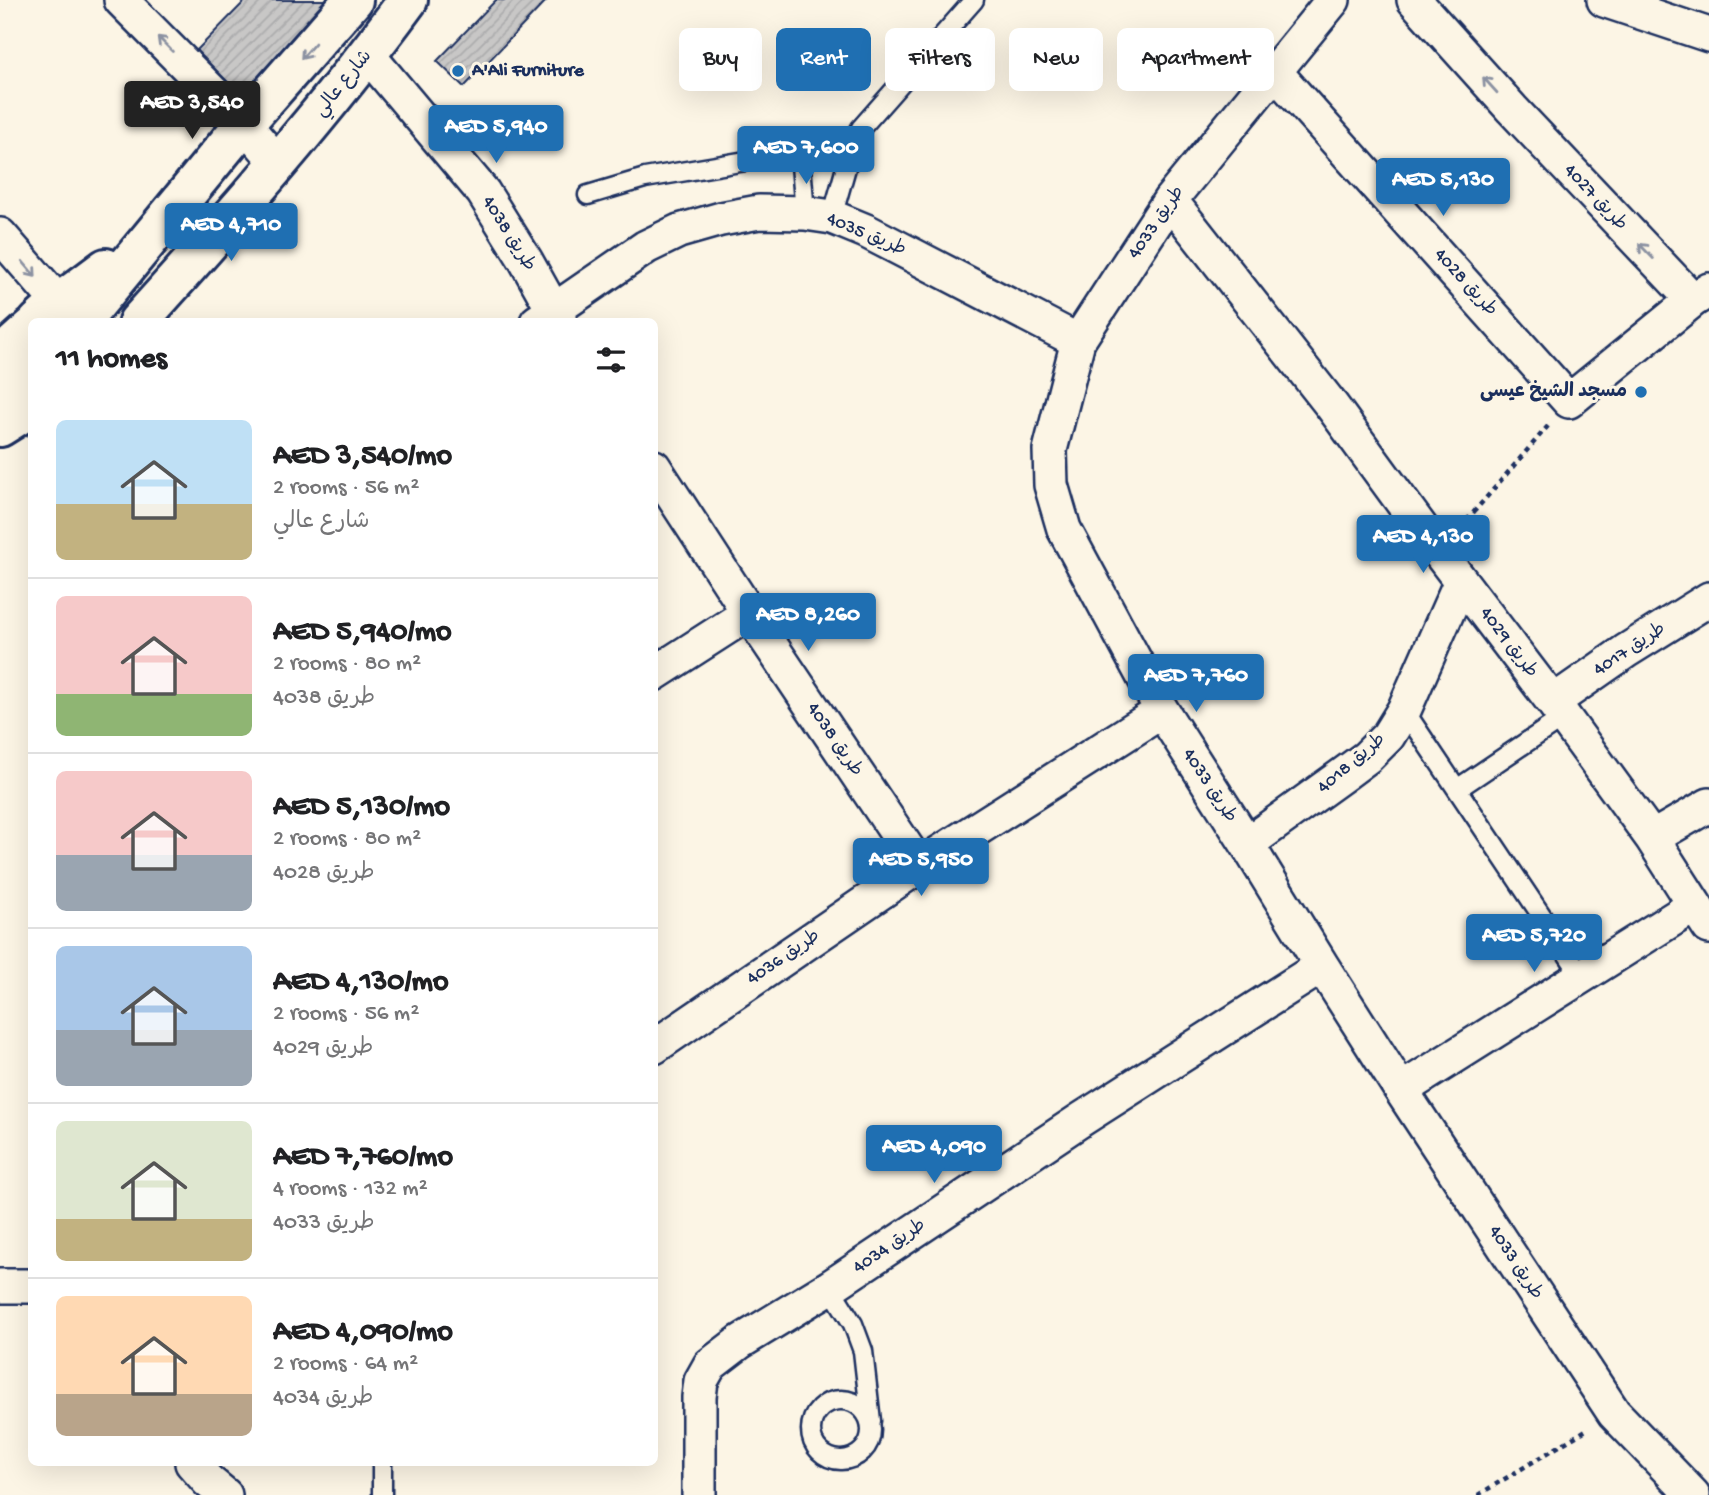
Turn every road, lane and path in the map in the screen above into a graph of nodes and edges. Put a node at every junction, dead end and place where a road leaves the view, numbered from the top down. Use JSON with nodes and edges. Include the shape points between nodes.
{"nodes":[{"id":1,"x":121,"y":0,"type":"edge"},
{"id":2,"x":353,"y":0,"type":"edge"},
{"id":3,"x":408,"y":0,"type":"edge"},
{"id":4,"x":433,"y":0,"type":"edge"},
{"id":5,"x":974,"y":0,"type":"edge"},
{"id":6,"x":1333,"y":0,"type":"edge"},
{"id":7,"x":1414,"y":0,"type":"edge"},
{"id":8,"x":1604,"y":0,"type":"edge"},
{"id":9,"x":1709,"y":35,"type":"edge"},
{"id":10,"x":368,"y":55,"type":"junction"},
{"id":11,"x":1275,"y":72,"type":"junction"},
{"id":12,"x":244,"y":124,"type":"junction"},
{"id":13,"x":279,"y":164,"type":"junction"},
{"id":14,"x":588,"y":195,"type":"dead end"},
{"id":15,"x":1170,"y":200,"type":"junction"},
{"id":16,"x":819,"y":215,"type":"junction"},
{"id":17,"x":0,"y":235,"type":"edge"},
{"id":18,"x":1701,"y":295,"type":"edge"},
{"id":19,"x":51,"y":318,"type":"edge"},
{"id":20,"x":53,"y":318,"type":"edge"},
{"id":21,"x":142,"y":318,"type":"edge"},
{"id":22,"x":550,"y":318,"type":"edge"},
{"id":23,"x":28,"y":337,"type":"edge"},
{"id":24,"x":1079,"y":341,"type":"junction"},
{"id":25,"x":0,"y":357,"type":"edge"},
{"id":26,"x":28,"y":371,"type":"edge"},
{"id":27,"x":0,"y":391,"type":"edge"},
{"id":28,"x":1569,"y":401,"type":"junction"},
{"id":29,"x":28,"y":410,"type":"edge"},
{"id":30,"x":0,"y":427,"type":"edge"},
{"id":31,"x":658,"y":473,"type":"edge"},
{"id":32,"x":1438,"y":551,"type":"junction"},
{"id":33,"x":1461,"y":581,"type":"junction"},
{"id":34,"x":1709,"y":599,"type":"edge"},
{"id":35,"x":749,"y":614,"type":"junction"},
{"id":36,"x":658,"y":671,"type":"edge"},
{"id":37,"x":1404,"y":710,"type":"junction"},
{"id":38,"x":1559,"y":710,"type":"junction"},
{"id":39,"x":1162,"y":711,"type":"junction"},
{"id":40,"x":1457,"y":789,"type":"junction"},
{"id":41,"x":1709,"y":805,"type":"edge"},
{"id":42,"x":1652,"y":838,"type":"junction"},
{"id":43,"x":1247,"y":844,"type":"junction"},
{"id":44,"x":919,"y":866,"type":"junction"},
{"id":45,"x":1702,"y":916,"type":"edge"},
{"id":46,"x":1322,"y":967,"type":"junction"},
{"id":47,"x":1583,"y":976,"type":"junction"},
{"id":48,"x":658,"y":1044,"type":"edge"},
{"id":49,"x":1401,"y":1090,"type":"junction"},
{"id":50,"x":0,"y":1286,"type":"edge"},
{"id":51,"x":28,"y":1286,"type":"edge"},
{"id":52,"x":830,"y":1287,"type":"junction"},
{"id":53,"x":1614,"y":1413,"type":"junction"},
{"id":54,"x":871,"y":1421,"type":"dead end"},
{"id":55,"x":195,"y":1466,"type":"edge"},
{"id":56,"x":382,"y":1466,"type":"edge"},
{"id":57,"x":225,"y":1495,"type":"edge"},
{"id":58,"x":382,"y":1495,"type":"edge"},
{"id":59,"x":699,"y":1495,"type":"edge"},
{"id":60,"x":1478,"y":1495,"type":"edge"},
{"id":61,"x":1693,"y":1495,"type":"edge"}],
"edges":[{"from":12,"to":1,"type":"street","one_way":true},
{"from":2,"to":12,"type":"street","one_way":true},
{"from":3,"to":10,"type":"street","name":"شارع عالي"},
{"from":4,"to":10,"type":"street"},
{"from":5,"to":16,"type":"lane","via":[[861,128]]},
{"from":6,"to":11,"type":"street","name":"طريق 4033"},
{"from":18,"to":7,"type":"street","name":"طريق 4027","one_way":true,"via":[[1512,109]]},
{"from":8,"to":9,"type":"street"},
{"from":10,"to":13,"type":"street","name":"شارع عالي"},
{"from":10,"to":22,"type":"street","name":"طريق 4038","via":[[483,192],[526,261]]},
{"from":11,"to":15,"type":"street","name":"طريق 4033"},
{"from":11,"to":28,"type":"street","name":"طريق 4028"},
{"from":12,"to":13,"type":"street"},
{"from":12,"to":20,"type":"street","via":[[160,226]]},
{"from":13,"to":21,"type":"street","name":"شارع عالي"},
{"from":14,"to":16,"type":"lane","via":[[653,176],[788,154],[801,165]]},
{"from":15,"to":24,"type":"street","name":"طريق 4033"},
{"from":15,"to":32,"type":"street","name":"طريق 4029","via":[[1332,406]]},
{"from":16,"to":22,"type":"street","name":"طريق 4035","via":[[758,212],[679,231],[646,247]]},
{"from":16,"to":24,"type":"street","name":"طريق 4035","via":[[866,231]]},
{"from":17,"to":19,"type":"street","one_way":true},
{"from":18,"to":28,"type":"street"},
{"from":23,"to":25,"type":"street"},
{"from":24,"to":39,"type":"street","name":"طريق 4033","via":[[1050,450],[1051,485],[1064,529]]},
{"from":26,"to":27,"type":"street"},
{"from":28,"to":32,"type":"path"},
{"from":29,"to":30,"type":"street"},
{"from":31,"to":35,"type":"street","name":"طريق 4038"},
{"from":32,"to":33,"type":"street","name":"طريق 4029"},
{"from":33,"to":37,"type":"street","name":"طريق 4018"},
{"from":33,"to":38,"type":"street","name":"طريق 4029"},
{"from":34,"to":38,"type":"street","name":"طريق 4017","via":[[1626,651]]},
{"from":35,"to":36,"type":"street"},
{"from":35,"to":44,"type":"street","name":"طريق 4038"},
{"from":37,"to":40,"type":"lane"},
{"from":37,"to":43,"type":"street","name":"طريق 4018","via":[[1388,736],[1367,757]]},
{"from":38,"to":40,"type":"lane"},
{"from":38,"to":42,"type":"street","name":"طريق 4029"},
{"from":39,"to":43,"type":"street","name":"طريق 4033"},
{"from":39,"to":44,"type":"street","name":"طريق 4036"},
{"from":40,"to":47,"type":"lane"},
{"from":41,"to":42,"type":"street"},
{"from":42,"to":45,"type":"street","name":"طريق 4029"},
{"from":43,"to":46,"type":"street","name":"طريق 4033"},
{"from":44,"to":48,"type":"street","name":"طريق 4036"},
{"from":45,"to":47,"type":"street"},
{"from":46,"to":49,"type":"street","name":"طريق 4033"},
{"from":46,"to":52,"type":"street","name":"طريق 4034"},
{"from":47,"to":49,"type":"street"},
{"from":49,"to":53,"type":"street","name":"طريق 4033"},
{"from":50,"to":51,"type":"street"},
{"from":52,"to":54,"type":"lane","via":[[863,1351]]},
{"from":52,"to":59,"type":"street","name":"طريق 4034","via":[[710,1364],[699,1397]]},
{"from":53,"to":60,"type":"path"},
{"from":53,"to":61,"type":"street","name":"طريق 4033"},
{"from":55,"to":57,"type":"street"},
{"from":56,"to":58,"type":"lane"}]}
